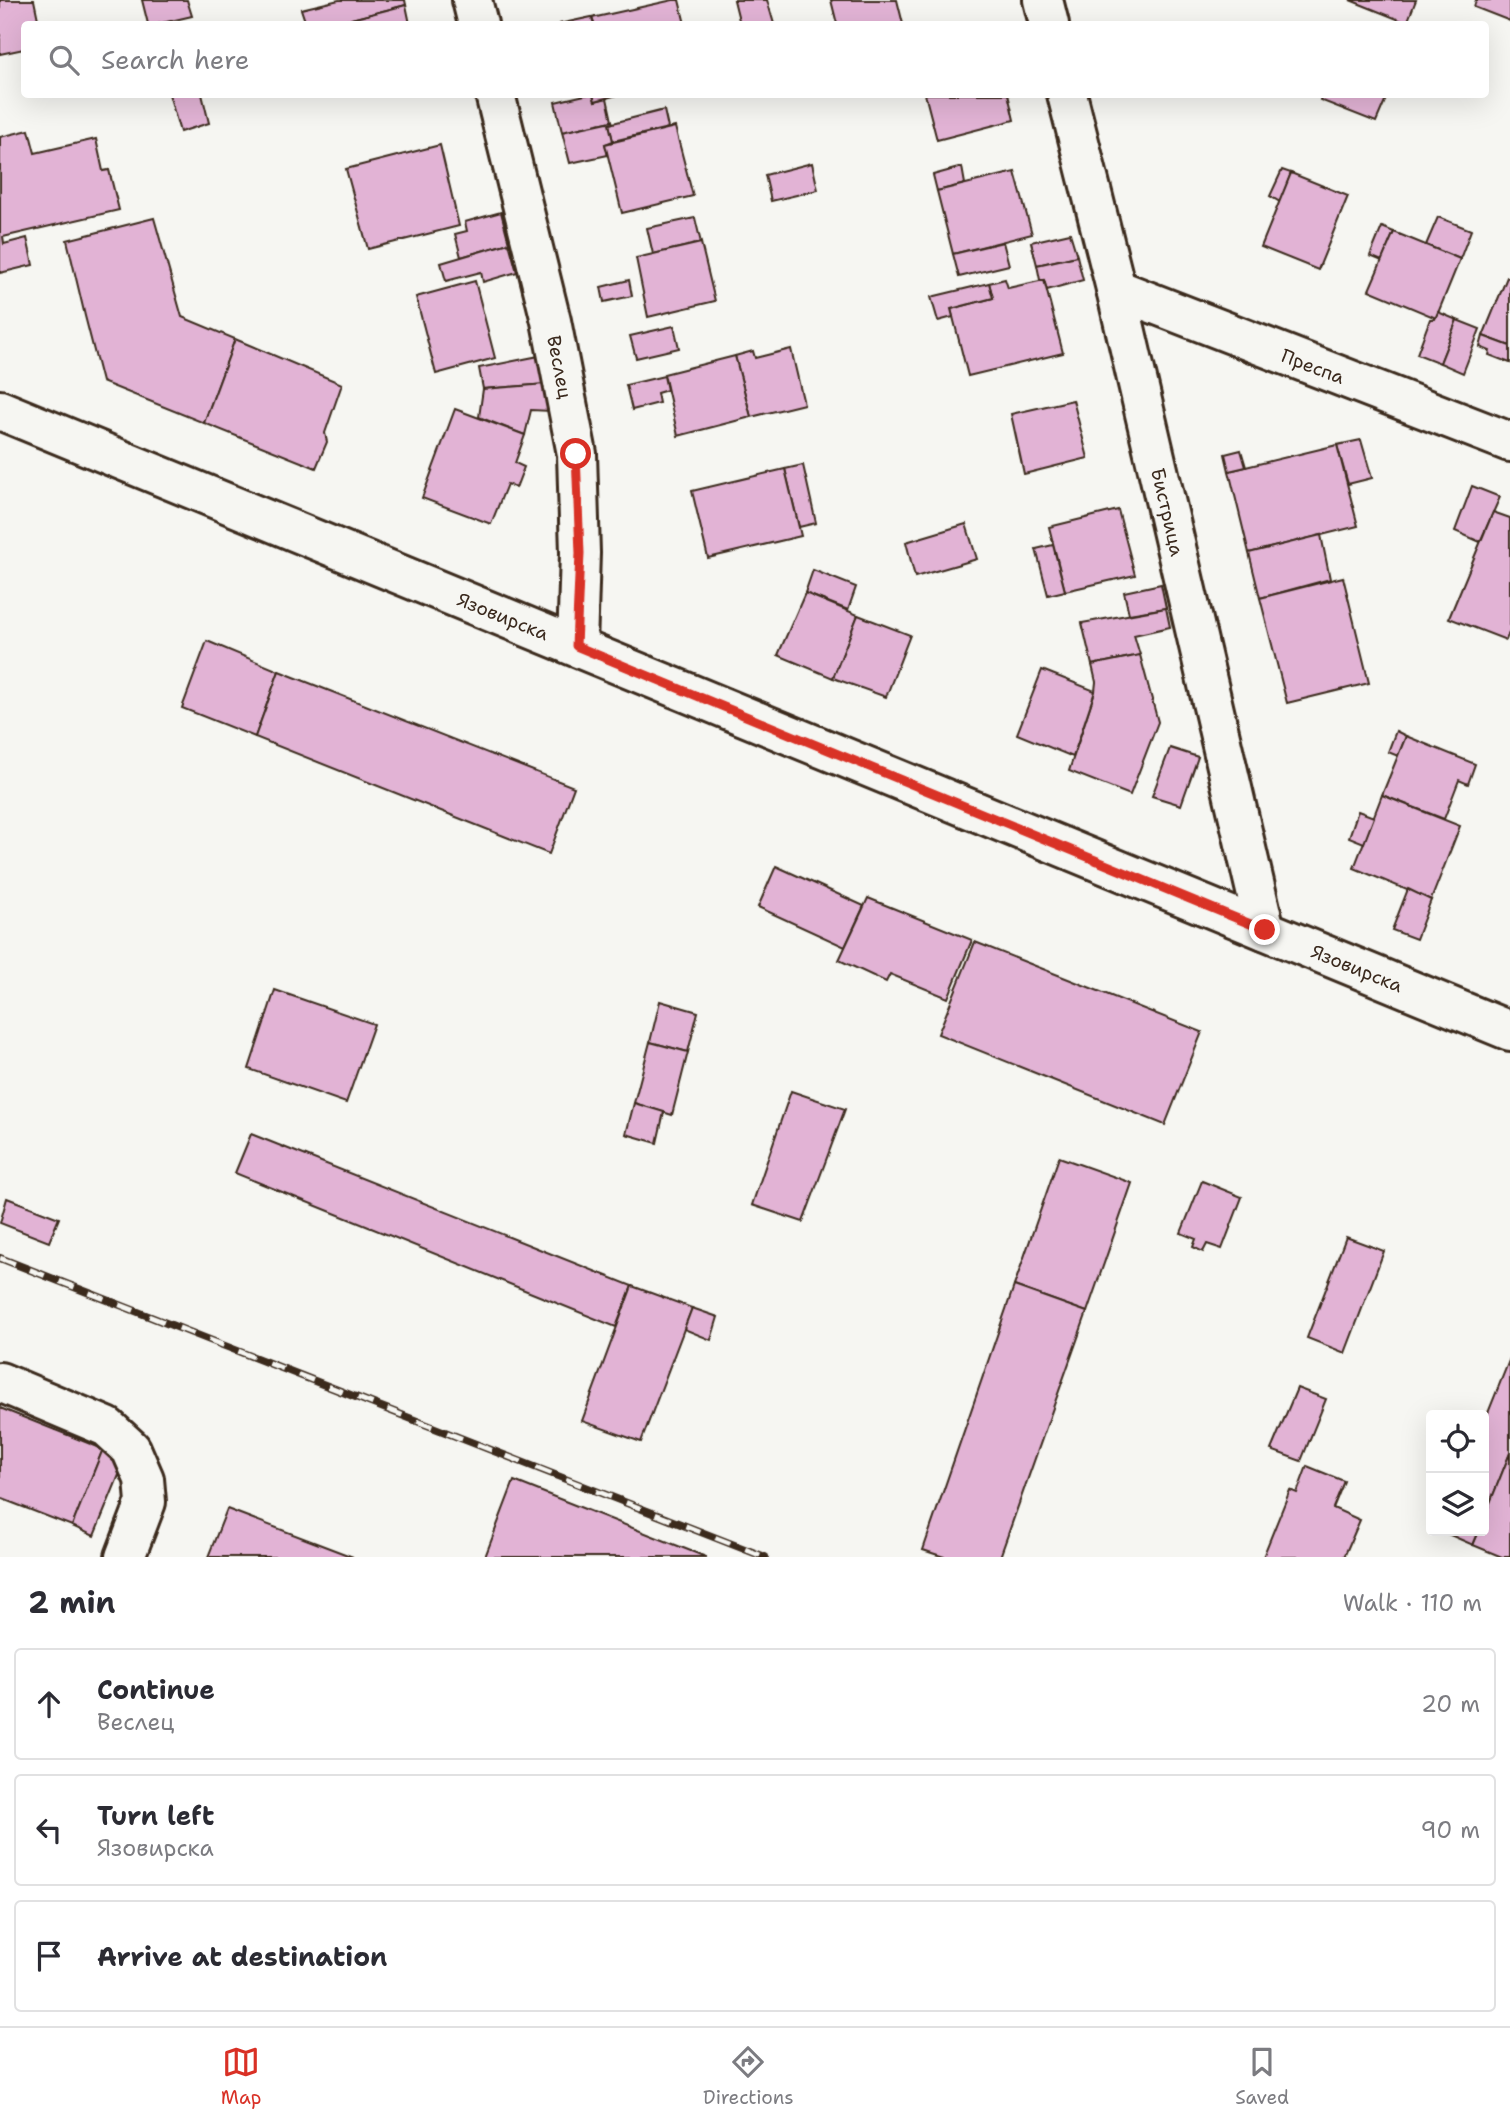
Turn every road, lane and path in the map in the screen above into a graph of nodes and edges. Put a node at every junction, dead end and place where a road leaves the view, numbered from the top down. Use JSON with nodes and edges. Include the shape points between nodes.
{"nodes":[{"id":1,"x":472,"y":0,"type":"edge"},
{"id":2,"x":1043,"y":0,"type":"edge"},
{"id":3,"x":477,"y":21,"type":"edge"},
{"id":4,"x":1048,"y":21,"type":"edge"},
{"id":5,"x":496,"y":98,"type":"edge"},
{"id":6,"x":1067,"y":98,"type":"edge"},
{"id":7,"x":1116,"y":289,"type":"junction"},
{"id":8,"x":0,"y":410,"type":"edge"},
{"id":9,"x":1510,"y":442,"type":"edge"},
{"id":10,"x":576,"y":646,"type":"junction"},
{"id":11,"x":1265,"y":930,"type":"junction"},
{"id":12,"x":1510,"y":1031,"type":"edge"},
{"id":13,"x":0,"y":1382,"type":"edge"},
{"id":14,"x":125,"y":1557,"type":"edge"}],
"edges":[{"from":1,"to":3,"type":"street"},
{"from":2,"to":4,"type":"street"},
{"from":5,"to":10,"type":"street","name":"Веслец","via":[[551,321],[576,454],[580,553]]},
{"from":6,"to":7,"type":"street","name":"Бистрица"},
{"from":7,"to":9,"type":"street","name":"Преспа"},
{"from":7,"to":11,"type":"street","name":"Бистрица"},
{"from":8,"to":10,"type":"street","name":"Язовирска"},
{"from":10,"to":11,"type":"street","name":"Язовирска"},
{"from":11,"to":12,"type":"street","name":"Язовирска"},
{"from":13,"to":14,"type":"street","via":[[107,1427],[131,1449],[144,1479],[146,1502]]}]}
